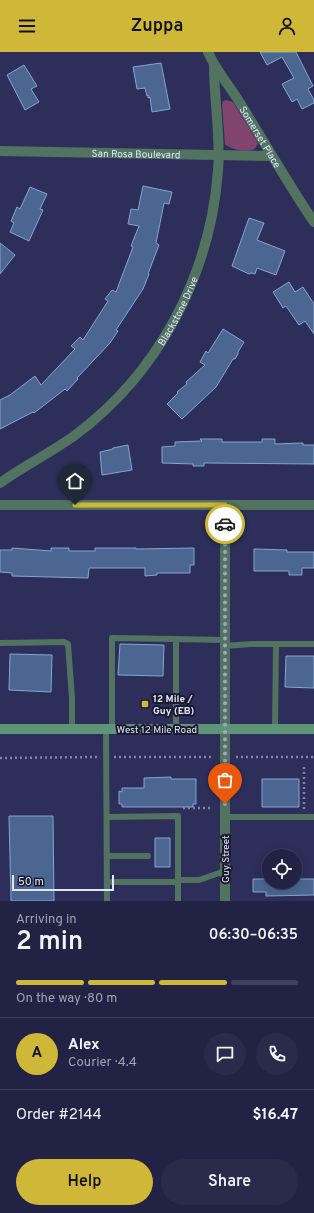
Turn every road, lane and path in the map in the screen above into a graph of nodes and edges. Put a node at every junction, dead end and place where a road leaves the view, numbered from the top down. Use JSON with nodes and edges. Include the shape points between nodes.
{"nodes":[{"id":1,"x":208,"y":52,"type":"edge"},
{"id":2,"x":214,"y":66,"type":"junction"},
{"id":3,"x":0,"y":152,"type":"edge"},
{"id":4,"x":219,"y":155,"type":"junction"},
{"id":5,"x":272,"y":156,"type":"junction"},
{"id":6,"x":314,"y":222,"type":"edge"},
{"id":7,"x":0,"y":483,"type":"edge"},
{"id":8,"x":0,"y":505,"type":"edge"},
{"id":9,"x":225,"y":505,"type":"junction"},
{"id":10,"x":314,"y":505,"type":"edge"},
{"id":11,"x":176,"y":639,"type":"junction"},
{"id":12,"x":0,"y":643,"type":"edge"},
{"id":13,"x":224,"y":643,"type":"junction"},
{"id":14,"x":276,"y":644,"type":"junction"},
{"id":15,"x":314,"y":644,"type":"edge"},
{"id":16,"x":0,"y":729,"type":"edge"},
{"id":17,"x":72,"y":729,"type":"junction"},
{"id":18,"x":109,"y":729,"type":"junction"},
{"id":19,"x":176,"y":729,"type":"junction"},
{"id":20,"x":224,"y":729,"type":"junction"},
{"id":21,"x":275,"y":729,"type":"junction"},
{"id":22,"x":314,"y":729,"type":"edge"},
{"id":23,"x":314,"y":756,"type":"edge"},
{"id":24,"x":238,"y":757,"type":"dead end"},
{"id":25,"x":304,"y":764,"type":"dead end"},
{"id":26,"x":181,"y":808,"type":"dead end"},
{"id":27,"x":210,"y":808,"type":"dead end"},
{"id":28,"x":301,"y":810,"type":"dead end"},
{"id":29,"x":107,"y":817,"type":"junction"},
{"id":30,"x":314,"y":817,"type":"edge"},
{"id":31,"x":225,"y":818,"type":"junction"},
{"id":32,"x":107,"y":856,"type":"junction"},
{"id":33,"x":148,"y":856,"type":"dead end"},
{"id":34,"x":225,"y":870,"type":"junction"},
{"id":35,"x":178,"y":881,"type":"junction"},
{"id":36,"x":107,"y":882,"type":"junction"},
{"id":37,"x":107,"y":901,"type":"edge"},
{"id":38,"x":178,"y":901,"type":"edge"},
{"id":39,"x":225,"y":901,"type":"edge"}],
"edges":[{"from":1,"to":2,"type":"street","name":"Somerset Place"},
{"from":2,"to":4,"type":"street","name":"Blackstone Drive"},
{"from":2,"to":5,"type":"street","name":"Somerset Place","via":[[231,88]]},
{"from":3,"to":4,"type":"street","name":"San Rosa Boulevard"},
{"from":4,"to":5,"type":"street","name":"San Rosa Boulevard"},
{"from":4,"to":7,"type":"street","name":"Blackstone Drive","via":[[212,215],[199,262],[185,301],[168,333],[133,382],[102,413],[74,436]]},
{"from":5,"to":6,"type":"street","name":"Somerset Place"},
{"from":8,"to":9,"type":"street"},
{"from":9,"to":10,"type":"street"},
{"from":9,"to":13,"type":"street","name":"Guy Street"},
{"from":11,"to":13,"type":"lane"},
{"from":11,"to":18,"type":"lane","via":[[112,638]]},
{"from":11,"to":19,"type":"lane"},
{"from":12,"to":17,"type":"lane","via":[[68,644]]},
{"from":13,"to":14,"type":"lane"},
{"from":13,"to":20,"type":"street","name":"Guy Street"},
{"from":14,"to":15,"type":"lane"},
{"from":14,"to":21,"type":"lane"},
{"from":16,"to":17,"type":"main road","name":"West 12 Mile Road"},
{"from":17,"to":18,"type":"main road","name":"West 12 Mile Road"},
{"from":18,"to":19,"type":"main road","name":"West 12 Mile Road"},
{"from":18,"to":29,"type":"lane"},
{"from":19,"to":20,"type":"main road","name":"West 12 Mile Road"},
{"from":20,"to":21,"type":"main road","name":"West 12 Mile Road"},
{"from":20,"to":31,"type":"street","name":"Guy Street"},
{"from":21,"to":22,"type":"main road","name":"West 12 Mile Road"},
{"from":23,"to":24,"type":"path"},
{"from":25,"to":28,"type":"path","via":[[304,807]]},
{"from":26,"to":27,"type":"path"},
{"from":29,"to":32,"type":"lane"},
{"from":29,"to":35,"type":"lane","via":[[178,816]]},
{"from":30,"to":31,"type":"lane"},
{"from":31,"to":34,"type":"street","name":"Guy Street"},
{"from":32,"to":33,"type":"lane"},
{"from":32,"to":36,"type":"lane"},
{"from":34,"to":35,"type":"lane","via":[[199,880]]},
{"from":34,"to":39,"type":"street","name":"Guy Street"},
{"from":35,"to":36,"type":"lane"},
{"from":35,"to":38,"type":"lane"},
{"from":36,"to":37,"type":"lane"}]}
